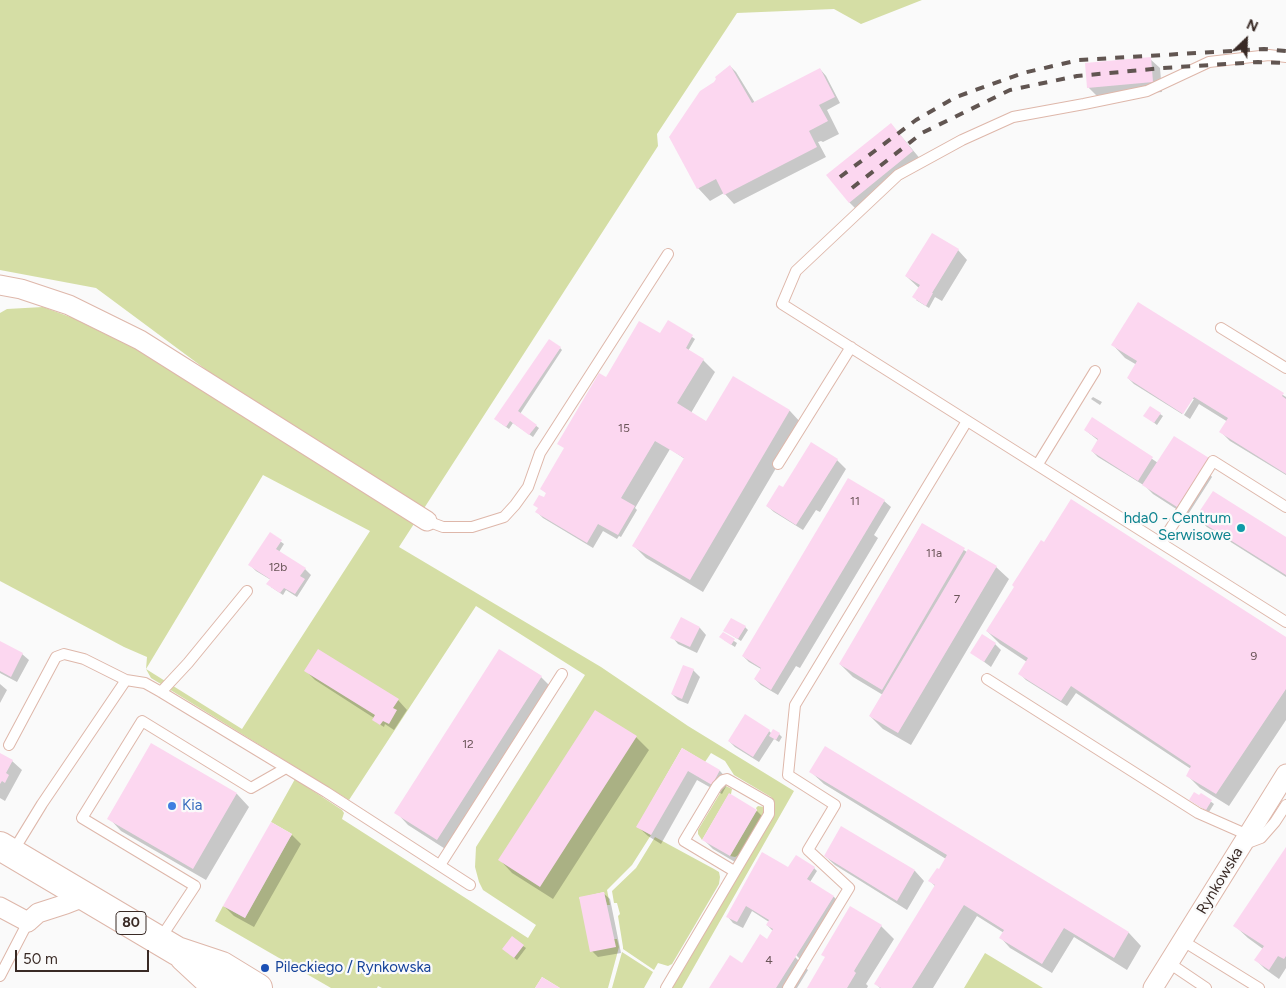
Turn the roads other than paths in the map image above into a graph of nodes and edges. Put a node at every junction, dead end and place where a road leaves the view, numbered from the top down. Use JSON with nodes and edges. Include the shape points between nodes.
{"nodes":[{"id":1,"x":1286,"y":57,"type":"edge"},
{"id":2,"x":668,"y":254,"type":"dead end"},
{"id":3,"x":0,"y":285,"type":"edge"},
{"id":4,"x":1221,"y":328,"type":"dead end"},
{"id":5,"x":851,"y":347,"type":"junction"},
{"id":6,"x":1286,"y":368,"type":"edge"},
{"id":7,"x":1095,"y":370,"type":"dead end"},
{"id":8,"x":968,"y":421,"type":"junction"},
{"id":9,"x":778,"y":464,"type":"dead end"},
{"id":10,"x":1038,"y":464,"type":"junction"},
{"id":11,"x":1286,"y":507,"type":"edge"},
{"id":12,"x":427,"y":521,"type":"joint"},
{"id":13,"x":1162,"y":542,"type":"junction"},
{"id":14,"x":247,"y":591,"type":"dead end"},
{"id":15,"x":1286,"y":622,"type":"edge"},
{"id":16,"x":562,"y":674,"type":"dead end"},
{"id":17,"x":987,"y":679,"type":"dead end"},
{"id":18,"x":126,"y":680,"type":"junction"},
{"id":19,"x":161,"y":692,"type":"junction"},
{"id":20,"x":9,"y":745,"type":"dead end"},
{"id":21,"x":286,"y":768,"type":"junction"},
{"id":22,"x":1286,"y":774,"type":"edge"},
{"id":23,"x":1286,"y":805,"type":"edge"},
{"id":24,"x":1245,"y":840,"type":"junction"},
{"id":25,"x":6,"y":849,"type":"edge"},
{"id":26,"x":440,"y":866,"type":"junction"},
{"id":27,"x":734,"y":871,"type":"junction"},
{"id":28,"x":470,"y":885,"type":"dead end"},
{"id":29,"x":84,"y":896,"type":"junction"},
{"id":30,"x":0,"y":907,"type":"edge"},
{"id":31,"x":28,"y":922,"type":"junction"},
{"id":32,"x":1183,"y":941,"type":"junction"},
{"id":33,"x":168,"y":945,"type":"junction"},
{"id":34,"x":1169,"y":963,"type":"junction"},
{"id":35,"x":0,"y":976,"type":"edge"},
{"id":36,"x":220,"y":988,"type":"edge"},
{"id":37,"x":258,"y":988,"type":"edge"},
{"id":38,"x":666,"y":988,"type":"edge"},
{"id":39,"x":788,"y":988,"type":"edge"},
{"id":40,"x":1153,"y":988,"type":"edge"},
{"id":41,"x":1206,"y":988,"type":"edge"},
{"id":42,"x":1259,"y":988,"type":"edge"}],
"edges":[{"from":1,"to":5,"type":"lane","via":[[1269,55],[1209,62],[1147,91],[1012,117],[898,175],[796,272],[782,304]]},
{"from":2,"to":12,"type":"lane","via":[[540,453],[528,487],[515,505],[504,516],[472,527],[443,526]]},
{"from":3,"to":12,"type":"street","via":[[69,305],[140,340]]},
{"from":4,"to":6,"type":"lane"},
{"from":5,"to":8,"type":"lane"},
{"from":5,"to":9,"type":"lane"},
{"from":7,"to":10,"type":"lane"},
{"from":8,"to":10,"type":"lane"},
{"from":8,"to":39,"type":"lane","via":[[795,705],[788,775],[835,805],[808,850],[850,888]]},
{"from":10,"to":13,"type":"lane"},
{"from":11,"to":13,"type":"lane","via":[[1213,461]]},
{"from":13,"to":15,"type":"lane"},
{"from":14,"to":19,"type":"lane"},
{"from":16,"to":26,"type":"lane"},
{"from":17,"to":24,"type":"lane"},
{"from":18,"to":19,"type":"lane","via":[[145,683]]},
{"from":18,"to":20,"type":"lane","via":[[84,658],[64,654],[56,657]]},
{"from":18,"to":25,"type":"lane","via":[[42,804]]},
{"from":19,"to":21,"type":"lane"},
{"from":21,"to":26,"type":"lane"},
{"from":21,"to":33,"type":"lane","via":[[251,788],[142,721],[82,818],[195,886]]},
{"from":22,"to":24,"type":"street","name":"Rynkowska"},
{"from":23,"to":24,"type":"lane","via":[[1261,838]]},
{"from":24,"to":32,"type":"street","name":"Rynkowska"},
{"from":25,"to":29,"type":"main road","number":"80"},
{"from":26,"to":28,"type":"lane"},
{"from":27,"to":27,"type":"lane","via":[[684,841],[717,786],[727,779],[769,803],[770,809]]},
{"from":27,"to":38,"type":"lane"},
{"from":29,"to":31,"type":"street","via":[[38,913]]},
{"from":29,"to":33,"type":"main road","number":"80"},
{"from":30,"to":31,"type":"street"},
{"from":31,"to":35,"type":"lane"},
{"from":32,"to":34,"type":"street","name":"Rynkowska"},
{"from":32,"to":42,"type":"lane"},
{"from":33,"to":36,"type":"main road","number":"80"},
{"from":33,"to":37,"type":"main road","number":"80","via":[[222,966]]},
{"from":34,"to":40,"type":"street","name":"Rynkowska"},
{"from":34,"to":41,"type":"lane"}]}
